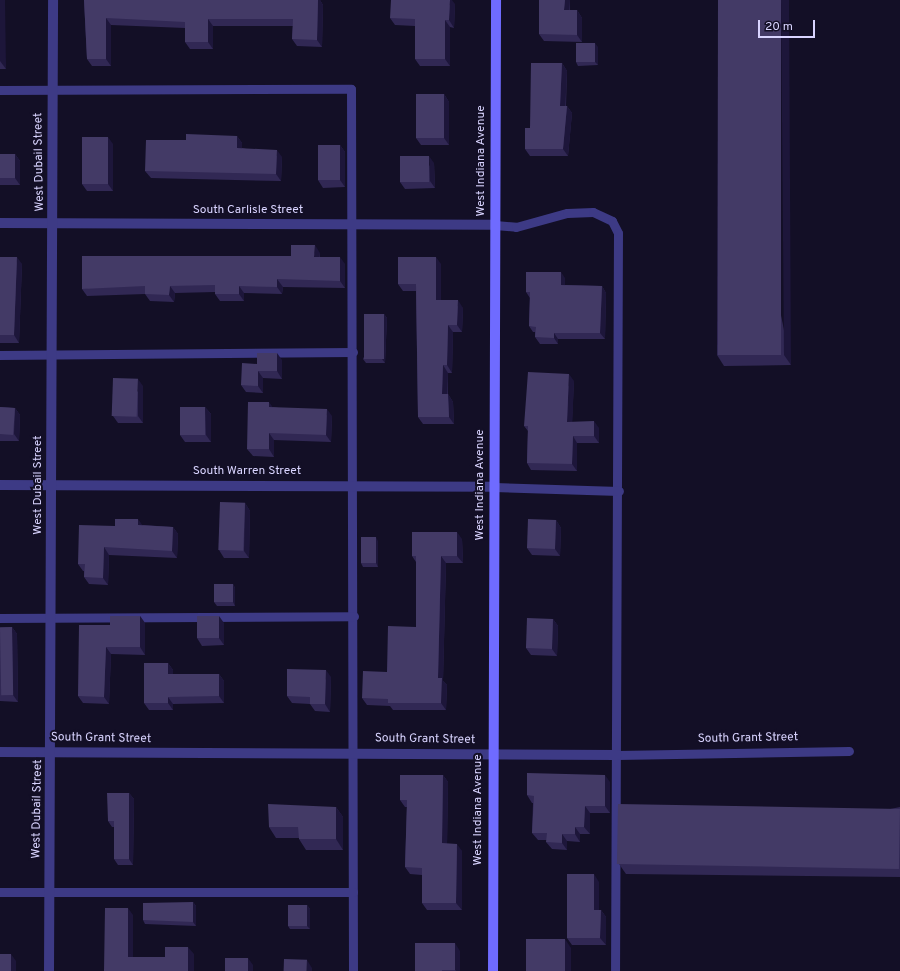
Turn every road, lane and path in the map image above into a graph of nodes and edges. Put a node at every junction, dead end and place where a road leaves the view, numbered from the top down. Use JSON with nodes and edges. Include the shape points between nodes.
{"nodes":[{"id":1,"x":53,"y":0,"type":"edge"},
{"id":2,"x":496,"y":0,"type":"edge"},
{"id":3,"x":0,"y":90,"type":"edge"},
{"id":4,"x":52,"y":90,"type":"junction"},
{"id":5,"x":0,"y":223,"type":"edge"},
{"id":6,"x":53,"y":223,"type":"junction"},
{"id":7,"x":354,"y":225,"type":"junction"},
{"id":8,"x":495,"y":225,"type":"junction"},
{"id":9,"x":353,"y":352,"type":"junction"},
{"id":10,"x":53,"y":354,"type":"junction"},
{"id":11,"x":0,"y":355,"type":"edge"},
{"id":12,"x":0,"y":485,"type":"edge"},
{"id":13,"x":51,"y":485,"type":"junction"},
{"id":14,"x":354,"y":485,"type":"junction"},
{"id":15,"x":494,"y":488,"type":"junction"},
{"id":16,"x":619,"y":491,"type":"junction"},
{"id":17,"x":354,"y":616,"type":"junction"},
{"id":18,"x":51,"y":617,"type":"junction"},
{"id":19,"x":0,"y":618,"type":"edge"},
{"id":20,"x":52,"y":751,"type":"junction"},
{"id":21,"x":849,"y":751,"type":"dead end"},
{"id":22,"x":0,"y":752,"type":"edge"},
{"id":23,"x":354,"y":752,"type":"junction"},
{"id":24,"x":492,"y":753,"type":"junction"},
{"id":25,"x":617,"y":755,"type":"junction"},
{"id":26,"x":0,"y":892,"type":"edge"},
{"id":27,"x":50,"y":892,"type":"junction"},
{"id":28,"x":353,"y":892,"type":"junction"},
{"id":29,"x":50,"y":971,"type":"edge"},
{"id":30,"x":353,"y":971,"type":"edge"},
{"id":31,"x":493,"y":971,"type":"edge"},
{"id":32,"x":615,"y":971,"type":"edge"}],
"edges":[{"from":1,"to":4,"type":"street","name":"West Dubail Street"},
{"from":2,"to":8,"type":"street","name":"West Indiana Avenue"},
{"from":3,"to":4,"type":"lane"},
{"from":4,"to":6,"type":"street","name":"West Dubail Street"},
{"from":4,"to":7,"type":"lane","via":[[351,89]]},
{"from":5,"to":6,"type":"street","name":"South Carlisle Street"},
{"from":6,"to":7,"type":"street","name":"South Carlisle Street"},
{"from":6,"to":10,"type":"street","name":"West Dubail Street"},
{"from":7,"to":8,"type":"street","name":"South Carlisle Street"},
{"from":7,"to":9,"type":"lane"},
{"from":8,"to":15,"type":"street","name":"West Indiana Avenue"},
{"from":8,"to":16,"type":"lane","via":[[516,227],[567,213],[592,212],[612,221],[618,233]]},
{"from":9,"to":10,"type":"lane"},
{"from":9,"to":14,"type":"lane"},
{"from":10,"to":11,"type":"lane"},
{"from":10,"to":13,"type":"street","name":"West Dubail Street"},
{"from":12,"to":13,"type":"street","name":"South Warren Street"},
{"from":13,"to":14,"type":"street","name":"South Warren Street"},
{"from":13,"to":18,"type":"street","name":"West Dubail Street"},
{"from":14,"to":15,"type":"street","name":"South Warren Street"},
{"from":14,"to":17,"type":"lane"},
{"from":15,"to":16,"type":"lane"},
{"from":15,"to":24,"type":"street","name":"West Indiana Avenue"},
{"from":16,"to":25,"type":"lane"},
{"from":17,"to":18,"type":"lane"},
{"from":17,"to":23,"type":"lane"},
{"from":18,"to":19,"type":"lane"},
{"from":18,"to":20,"type":"street","name":"West Dubail Street"},
{"from":20,"to":22,"type":"street","name":"South Grant Street"},
{"from":20,"to":23,"type":"street","name":"South Grant Street"},
{"from":20,"to":27,"type":"street","name":"West Dubail Street"},
{"from":21,"to":25,"type":"lane","name":"South Grant Street"},
{"from":23,"to":24,"type":"street","name":"South Grant Street"},
{"from":23,"to":28,"type":"lane"},
{"from":24,"to":25,"type":"street","name":"South Grant Street"},
{"from":24,"to":31,"type":"street","name":"West Indiana Avenue"},
{"from":25,"to":32,"type":"lane"},
{"from":26,"to":27,"type":"lane"},
{"from":27,"to":28,"type":"lane"},
{"from":27,"to":29,"type":"street","name":"West Dubail Street"},
{"from":28,"to":30,"type":"lane"}]}
